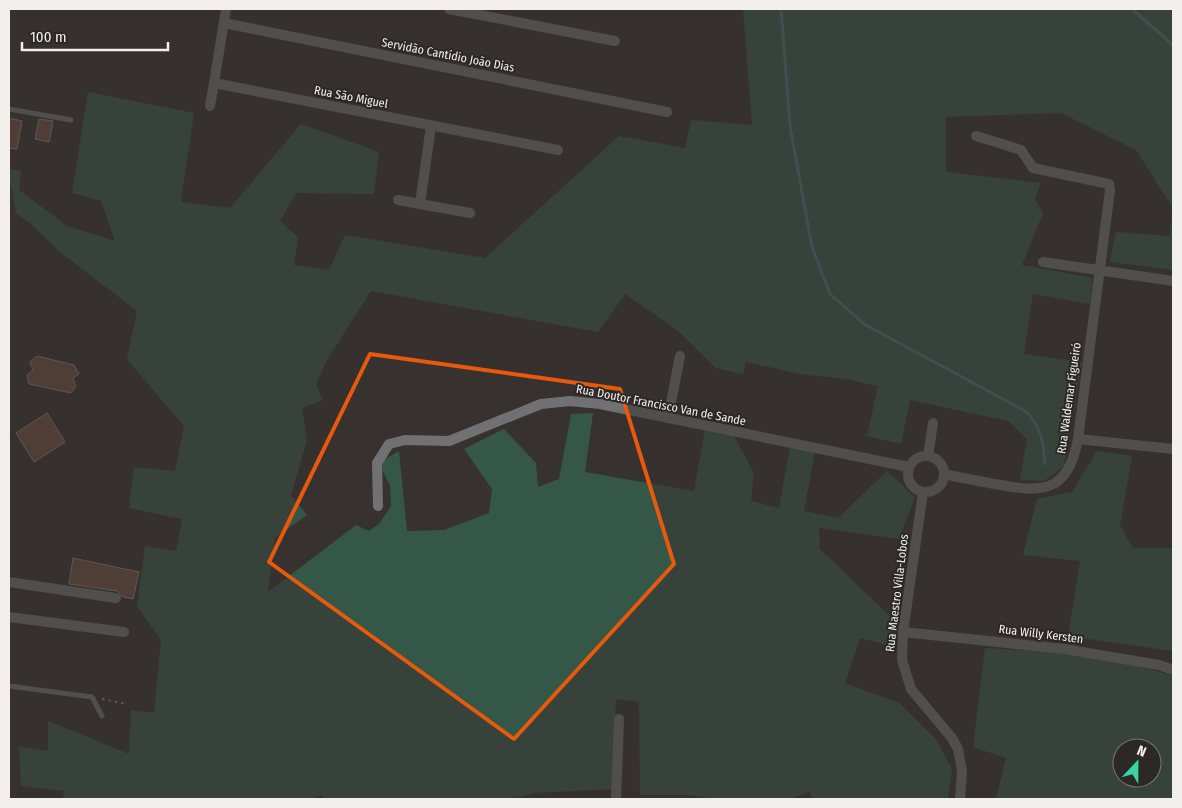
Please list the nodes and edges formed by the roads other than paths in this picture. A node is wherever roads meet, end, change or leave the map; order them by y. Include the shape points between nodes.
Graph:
1 (226, 9) edge
2 (449, 9) edge
3 (224, 23) junction
4 (615, 41) dead end
5 (214, 83) junction
6 (210, 106) dead end
7 (9, 108) edge
8 (667, 112) dead end
9 (71, 120) dead end
10 (431, 126) junction
11 (976, 136) dead end
12 (558, 150) dead end
13 (398, 200) dead end
14 (420, 204) junction
15 (470, 213) dead end
16 (1043, 262) dead end
17 (1099, 270) junction
18 (1173, 281) edge
19 (680, 356) dead end
20 (668, 418) junction
21 (933, 424) dead end
22 (1078, 439) junction
23 (1173, 449) edge
24 (928, 456) junction
25 (909, 467) junction
26 (944, 474) junction
27 (923, 492) junction
28 (378, 506) dead end
29 (9, 583) edge
30 (116, 598) dead end
31 (9, 617) edge
32 (124, 632) dead end
33 (903, 632) junction
34 (1173, 670) edge
35 (9, 686) edge
36 (102, 716) dead end
37 (619, 719) dead end
38 (616, 799) edge
39 (960, 799) edge

1 - 3 street
2 - 4 street
3 - 5 street
3 - 8 street, Servidão Cantídio João Dias
5 - 6 street
5 - 10 street, Rua São Miguel
7 - 9 lane
10 - 12 street, Rua São Miguel
10 - 14 street
11 - 17 street, Rua Waldemar Figueiró via 1021,150 1033,168 1108,184
13 - 14 street
14 - 15 street
16 - 17 street
17 - 18 street
17 - 22 street, Rua Waldemar Figueiró
19 - 20 street
20 - 25 street, Rua Doutor Francisco Van de Sande
20 - 28 street, Rua Doutor Francisco Van de Sande via 584,402 556,401 529,407 449,441 395,441 383,450 377,463
21 - 24 street
22 - 23 street
22 - 26 street, Rua Waldemar Figueiró via 1070,469 1046,488 1027,490
24 - 25 street via 916,458
24 - 26 street via 938,460
25 - 27 street via 910,483
26 - 27 street via 943,481 935,490
27 - 33 street, Rua Maestro Villa-Lobos
29 - 30 street
31 - 32 street
33 - 34 street, Rua Willy Kersten via 1064,648 1159,664
33 - 39 street, Rua Maestro Villa-Lobos via 902,660 910,690 958,749 962,771
35 - 36 lane via 92,697
37 - 38 street

